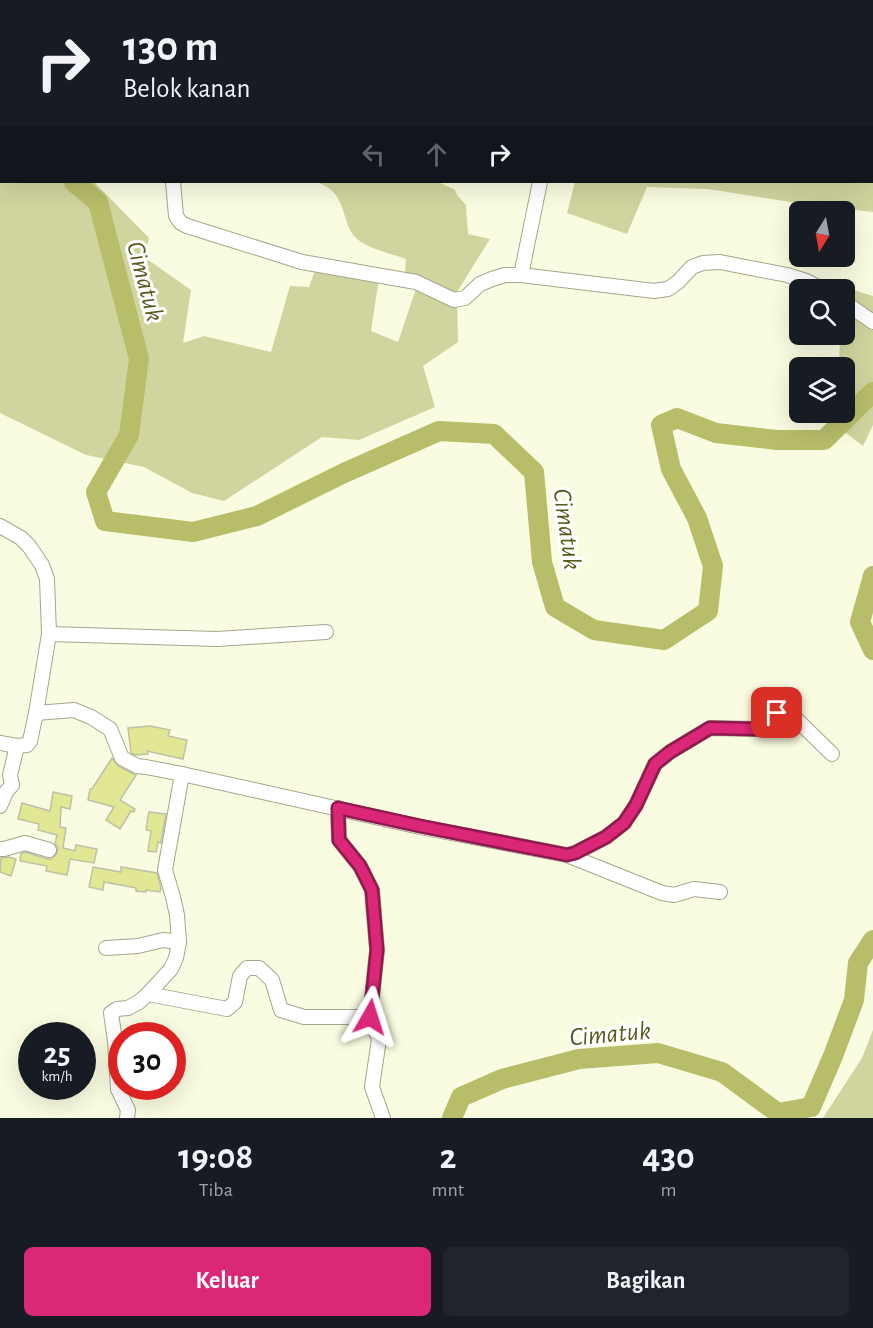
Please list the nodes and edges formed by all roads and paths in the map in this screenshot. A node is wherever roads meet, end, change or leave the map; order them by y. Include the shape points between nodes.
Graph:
1 (173, 183) edge
2 (540, 183) edge
3 (521, 275) junction
4 (800, 279) edge
5 (855, 310) edge
6 (873, 322) edge
7 (0, 526) edge
8 (326, 632) dead end
9 (49, 634) junction
10 (36, 713) junction
11 (0, 743) edge
12 (17, 746) junction
13 (832, 754) dead end
14 (182, 774) junction
15 (0, 806) edge
16 (338, 808) junction
17 (0, 849) edge
18 (49, 850) dead end
19 (567, 855) junction
20 (720, 892) dead end
21 (179, 942) junction
22 (106, 948) dead end
23 (148, 994) junction
24 (370, 1017) junction
25 (127, 1118) edge
26 (383, 1118) edge

1 - 3 street via 176,216 181,223 302,262 416,282 454,300 465,298 492,279
2 - 3 street
3 - 4 street via 654,291 668,290 692,267 720,262
5 - 6 street
7 - 9 street via 21,538 42,565 47,579
8 - 9 street via 216,639
9 - 10 street
10 - 12 street via 30,741
10 - 14 street via 74,710 91,717 110,729 122,758 137,766
11 - 12 street
12 - 15 street via 10,775 12,785
13 - 19 street via 792,715 784,712 757,729 710,728 655,764 624,823 606,837
14 - 16 street
14 - 21 street via 165,870 177,915
16 - 19 street
16 - 24 street via 339,840 360,866 372,890 377,950
17 - 18 street via 25,843
19 - 20 street via 662,893 674,895 694,889
21 - 22 street via 163,940
21 - 23 street via 171,969
23 - 24 street via 227,1009 235,1002 240,976 247,968 259,968 272,980 281,1010 304,1017
23 - 25 street via 111,1014 118,1089 126,1103
24 - 26 street via 379,1039 372,1087

